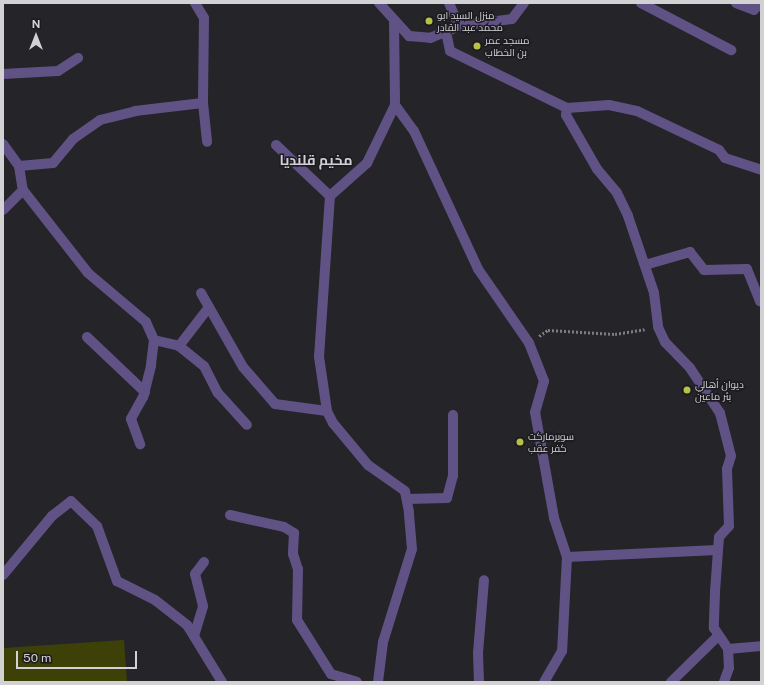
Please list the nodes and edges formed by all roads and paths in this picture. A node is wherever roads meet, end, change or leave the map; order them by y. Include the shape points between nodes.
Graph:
1 (195, 3) edge
2 (379, 3) edge
3 (449, 3) edge
4 (524, 3) edge
5 (641, 3) edge
6 (736, 3) edge
7 (760, 3) edge
8 (394, 20) junction
9 (459, 26) junction
10 (446, 32) junction
11 (731, 50) dead end
12 (78, 58) dead end
13 (3, 74) edge
14 (203, 103) junction
15 (395, 105) junction
16 (567, 108) junction
17 (207, 142) dead end
18 (3, 144) edge
19 (276, 145) dead end
20 (19, 166) junction
21 (761, 170) edge
22 (23, 190) junction
23 (330, 196) junction
24 (3, 210) edge
25 (645, 265) junction
26 (201, 293) dead end
27 (760, 302) edge
28 (209, 307) junction
29 (658, 327) junction
30 (86, 337) dead end
31 (154, 340) junction
32 (529, 343) junction
33 (178, 346) junction
34 (145, 392) junction
35 (327, 411) junction
36 (453, 415) dead end
37 (247, 425) dead end
38 (140, 444) dead end
39 (407, 499) junction
40 (230, 515) dead end
41 (717, 550) junction
42 (567, 557) junction
43 (204, 562) dead end
44 (3, 576) edge
45 (484, 580) dead end
46 (194, 636) junction
47 (718, 636) junction
48 (761, 646) edge
49 (728, 649) junction
50 (222, 682) edge
51 (357, 682) edge
52 (378, 682) edge
53 (479, 682) edge
54 (544, 682) edge
55 (671, 682) edge
56 (724, 682) edge

1 - 14 street via 204,18
2 - 8 street
3 - 9 street
4 - 9 street via 512,19
5 - 11 street
6 - 7 street via 754,10
8 - 10 street via 409,36 430,38
8 - 15 street
9 - 10 street
10 - 16 street via 450,51
12 - 13 street via 58,71
14 - 17 street
14 - 20 street via 135,111 100,120 72,139 53,163
15 - 23 street via 367,163
15 - 32 street via 414,131 478,269
16 - 21 street via 610,105 637,111 719,150 725,158
16 - 25 street via 566,115 597,169 617,193
18 - 20 street
19 - 23 street
20 - 22 street
22 - 24 street
22 - 31 street via 88,273 146,322
23 - 35 street via 318,357
25 - 27 street via 690,252 704,270 747,269
25 - 29 street via 654,293
26 - 28 street
28 - 33 street
28 - 35 street via 243,367 275,404
29 - 32 path via 616,334 548,330
29 - 41 street via 665,342 690,368 720,413 731,456 727,469 729,526 718,537
30 - 34 street
31 - 33 street
31 - 34 street
32 - 42 street via 544,381 535,412 546,484
33 - 37 street via 204,366 218,392
34 - 38 street via 131,419
35 - 39 street via 368,465 405,491
36 - 39 street via 453,476 447,498
39 - 52 street via 412,549 382,642
40 - 51 street via 284,527 294,533 293,554 298,569 297,620 331,674
41 - 42 street
41 - 47 street via 714,628
42 - 54 street via 562,651
43 - 46 street via 195,574 203,606
44 - 46 street via 52,516 71,501 97,526 117,580 155,600 187,625
45 - 53 street via 478,653
46 - 50 street
47 - 49 street
47 - 55 street
48 - 49 street
49 - 56 street via 729,668

